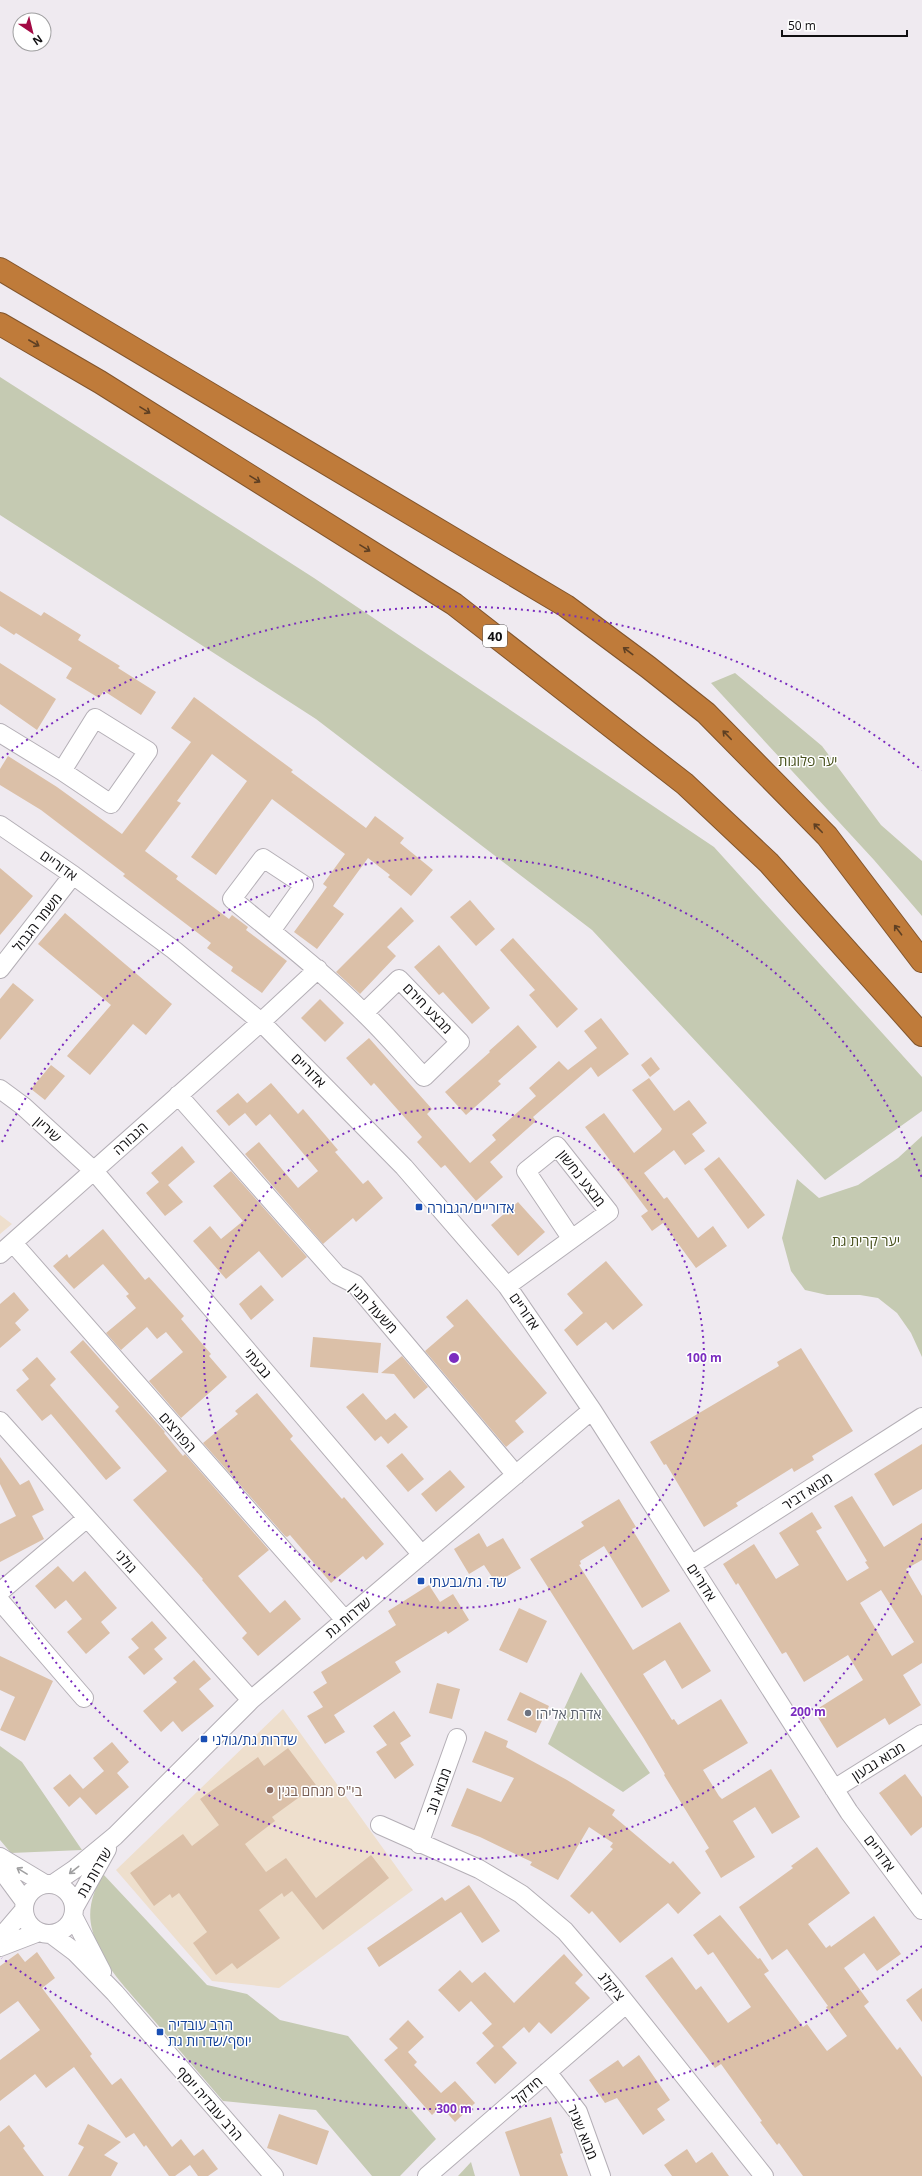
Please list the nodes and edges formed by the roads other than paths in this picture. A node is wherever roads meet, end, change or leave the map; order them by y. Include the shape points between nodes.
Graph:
1 (0, 269) edge
2 (0, 324) edge
3 (0, 733) edge
4 (62, 771) junction
5 (0, 825) edge
6 (73, 875) junction
7 (271, 931) dead end
8 (922, 961) edge
9 (0, 969) edge
10 (318, 970) junction
11 (364, 1013) junction
12 (261, 1022) junction
13 (922, 1035) edge
14 (0, 1089) edge
15 (178, 1095) junction
16 (94, 1171) junction
17 (571, 1238) junction
18 (6, 1248) edge
19 (507, 1286) junction
20 (592, 1410) junction
21 (922, 1417) edge
22 (0, 1421) edge
23 (516, 1475) junction
24 (87, 1518) junction
25 (422, 1555) junction
26 (691, 1565) junction
27 (0, 1592) edge
28 (0, 1602) edge
29 (345, 1620) junction
30 (84, 1698) dead end
31 (251, 1700) junction
32 (922, 1734) edge
33 (457, 1738) dead end
34 (834, 1789) junction
35 (380, 1825) dead end
36 (115, 1836) junction
37 (419, 1844) junction
38 (0, 1857) edge
39 (0, 1868) edge
40 (49, 1884) junction
41 (24, 1906) junction
42 (922, 1910) edge
43 (74, 1912) junction
44 (45, 1933) junction
45 (0, 1938) edge
46 (0, 1947) edge
47 (115, 1993) junction
48 (626, 2004) junction
49 (547, 2072) junction
50 (274, 2176) edge
51 (427, 2176) edge
52 (601, 2176) edge
53 (764, 2176) edge

8 -> 1 highway via 827,836 706,713 648,667 566,606
2 -> 13 highway, 40 via 100,382 454,604 685,784 769,863
3 - 4 street
4 - 4 street via 110,804 148,751 95,718
5 - 6 street, אדוריים
6 - 9 street, משמר הגבול
6 - 12 street, אדוריים via 174,950
7 - 10 street, מבצע חירם
10 - 11 street, מבצע חירם
10 - 12 street, הגבורה
11 - 11 street, מבצע חירם via 424,1078 460,1042 399,979
12 - 15 street, הגבורה
12 - 19 street, אדוריים via 404,1167
14 - 16 street, שיריון
15 - 16 street, הגבורה
15 - 23 street, משעול תנין via 337,1275 355,1284
16 - 18 street, הגבורה
16 - 25 street, גבעתי
17 - 17 street, מבצע נחשון via 526,1171 557,1146 609,1212
17 - 19 street, מבצע נחשון
18 - 29 street, הפורצים
19 - 20 street, אדוריים
20 - 23 street, שדרות גת
20 - 26 street, אדוריים
21 - 26 street, מבוא דביר
22 - 24 street, גולני
23 - 25 street, שדרות גת
24 - 27 street
24 - 31 street, גולני
25 - 29 street, שדרות גת
26 - 34 street, אדוריים
28 - 30 street
29 - 31 street, שדרות גת
31 - 36 street, שדרות גת
32 - 34 street, מבוא גבעון
33 - 37 street, מבוא נוב
34 - 42 street, אדוריים
35 - 37 street, ציקלג
36 -> 40 street, שדרות גת via 75,1869
36 - 43 street, שדרות גת
37 - 48 street, ציקלג via 479,1870 521,1894 565,1932
40 -> 38 street
39 - 41 street
40 - 41 street via 32,1890
40 - 43 street via 68,1892
41 - 44 street via 28,1924
41 - 45 street
43 - 44 street via 66,1928
43 - 47 street, הרב עובדיה יוסף
44 - 46 street
44 - 47 street, הרב עובדיה יוסף via 75,1952
47 - 50 street, הרב עובדיה יוסף
48 - 49 street, חידקל
48 - 53 street, ציקלג
49 - 51 street, חידקל
49 - 52 street, מבוא שניר via 578,2112

